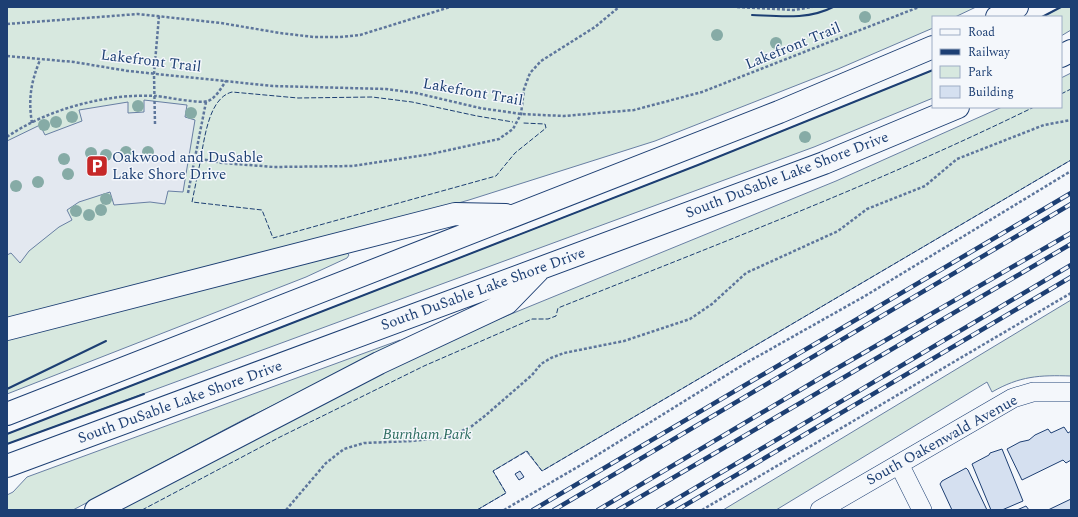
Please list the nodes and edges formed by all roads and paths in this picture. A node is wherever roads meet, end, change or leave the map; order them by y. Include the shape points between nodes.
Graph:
1 (450, 7) edge
2 (619, 7) edge
3 (737, 7) edge
4 (812, 7) edge
5 (919, 7) edge
6 (1017, 7) edge
7 (159, 16) junction
8 (999, 16) edge
9 (7, 24) edge
10 (932, 47) edge
11 (1071, 51) edge
12 (7, 56) edge
13 (1062, 56) edge
14 (40, 60) junction
15 (154, 74) junction
16 (226, 81) junction
17 (155, 96) junction
18 (206, 102) junction
19 (956, 108) edge
20 (522, 114) junction
21 (1071, 120) edge
22 (32, 123) junction
23 (155, 124) dead end
24 (7, 137) edge
25 (195, 158) junction
26 (1071, 171) edge
27 (188, 193) dead end
28 (517, 215) junction
29 (543, 267) junction
30 (1071, 292) edge
31 (7, 329) edge
32 (1071, 392) edge
33 (7, 414) edge
34 (899, 464) junction
35 (7, 466) edge
36 (96, 510) edge
37 (286, 510) edge
38 (504, 510) edge
39 (702, 510) edge
40 (820, 510) edge
41 (922, 510) edge

1 - 7 path via 360,35 340,38 280,34 221,23
2 - 20 path via 595,27 541,60 530,72 524,89
3 - 4 path via 794,10
5 - 20 path, Lakefront Trail via 764,69 667,102 599,114
6 - 8 highway
7 - 9 path via 138,14
7 - 15 path
10 - 28 highway via 779,112
11 - 13 highway
12 - 14 path, Lakefront Trail
14 - 15 path, Lakefront Trail via 74,62
14 - 22 path via 29,96
15 - 16 path, Lakefront Trail
15 - 17 path
16 - 18 path via 214,97
16 - 20 path, Lakefront Trail via 273,86 386,88
17 - 18 path
17 - 22 path via 109,99 85,104 46,115
17 - 23 path
18 - 25 path
19 - 29 highway, South DuSable Lake Shore Drive via 824,163
20 - 25 path via 513,129 499,139 372,164 274,167
21 - 37 path via 1044,125 958,159 925,186 867,209 838,231 746,274 712,304 690,318 624,341 550,358 472,426 449,437 364,443 344,449 326,463
22 - 24 path
25 - 27 path
26 - 38 path
28 - 31 highway via 455,214
28 - 33 highway
29 - 35 highway, South DuSable Lake Shore Drive
29 - 36 highway via 507,303 379,363
30 - 39 path
32 - 34 street, South Oakenwald Avenue via 1033,392 1013,398
34 - 40 street, South Oakenwald Avenue
34 - 41 street

